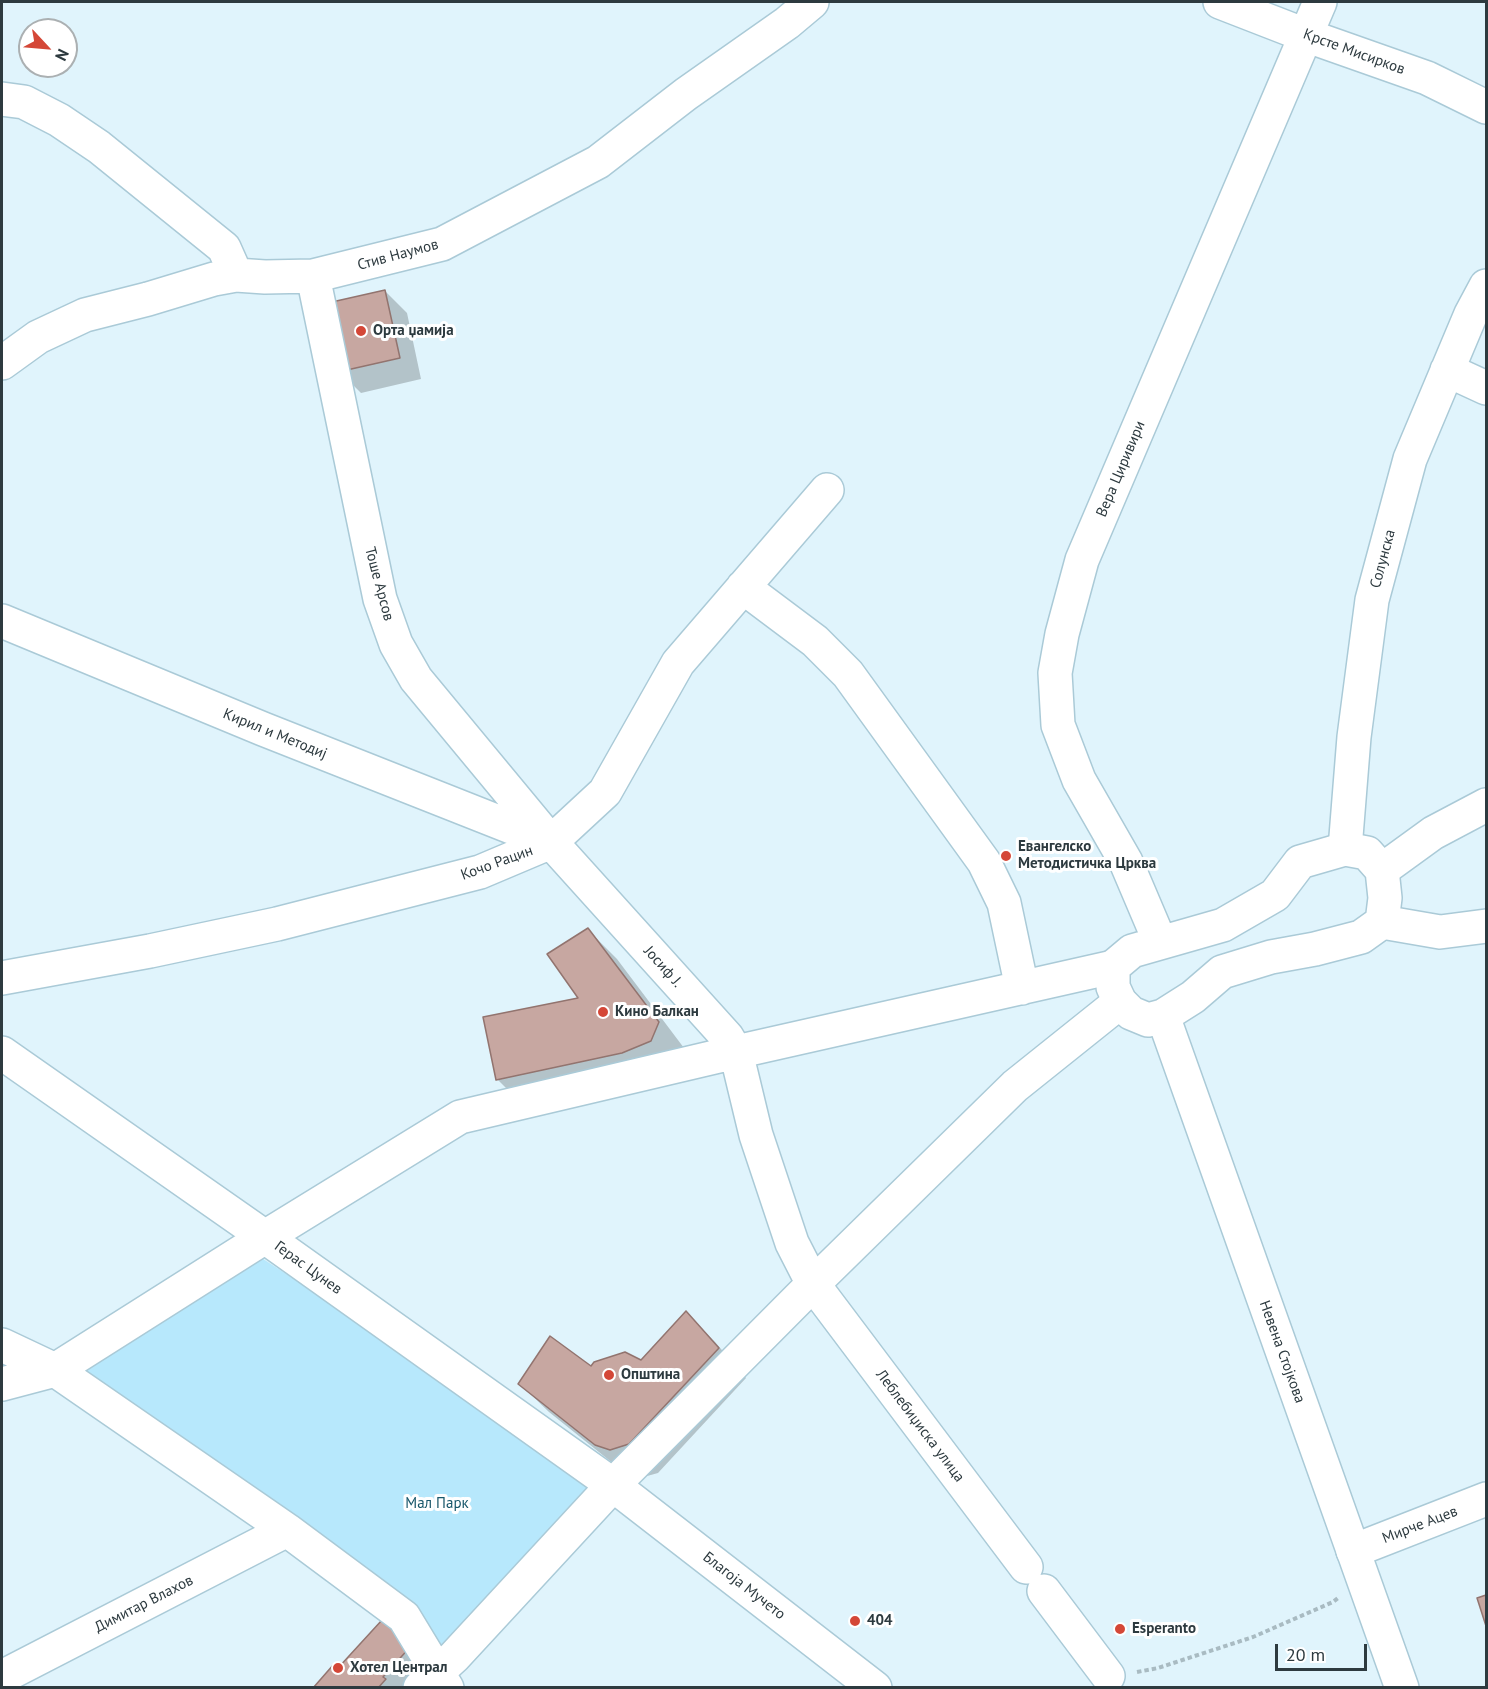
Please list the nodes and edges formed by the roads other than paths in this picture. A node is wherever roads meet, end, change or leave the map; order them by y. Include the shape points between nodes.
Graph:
1 (812, 2) edge
2 (1220, 2) edge
3 (1320, 2) edge
4 (1305, 35) junction
5 (2, 99) edge
6 (1486, 107) edge
7 (237, 275) junction
8 (314, 276) junction
9 (1486, 286) edge
10 (2, 363) edge
11 (1448, 370) junction
12 (1486, 388) edge
13 (827, 490) dead end
14 (743, 587) junction
15 (2, 621) edge
16 (1486, 805) edge
17 (551, 842) junction
18 (1345, 849) junction
19 (1382, 870) junction
20 (1382, 922) junction
21 (1486, 926) edge
22 (1160, 942) junction
23 (1113, 967) junction
24 (2, 978) edge
25 (1022, 988) junction
26 (1120, 1002) junction
27 (1163, 1016) junction
28 (735, 1052) junction
29 (2, 1053) edge
30 (265, 1237) junction
31 (792, 1243) joint
32 (813, 1284) junction
33 (2, 1345) edge
34 (55, 1370) junction
35 (2, 1384) edge
36 (613, 1485) junction
37 (1486, 1499) edge
38 (287, 1530) junction
39 (1353, 1551) junction
40 (1108, 1676) road end
41 (2, 1677) edge
42 (435, 1682) edge
43 (875, 1688) edge
44 (1402, 1688) edge

1 - 8 street, Стив Наумов via 598,162 442,244
2 - 4 street, Крсте Мисирков
3 - 4 street, Вера Циривири
4 - 6 street, Крсте Мисирков via 1427,78
4 - 22 street, Вера Циривири via 1082,560 1055,673 1058,726 1079,780 1126,862
5 - 7 street via 24,102 99,147 224,248
7 - 8 street, Стив Наумов
7 - 10 street, Стив Наумов via 85,315 38,336
8 - 17 street, Тоше Арсов via 380,599 396,644 416,679
9 - 11 street, Солунска
11 - 12 street
11 - 18 street, Солунска via 1410,459 1372,600 1354,737
13 - 14 street, Кочо Рацин
14 - 17 street, Кочо Рацин via 678,663 605,792
14 - 25 street via 815,641 848,674 984,862 1004,903
15 - 17 street, Кирил и Методиј
16 - 19 street via 1433,833
17 - 24 street, Кочо Рацин via 480,872 277,924
17 - 28 street, Јосиф Ј. via 727,1037
18 - 19 street via 1367,853
18 - 22 street via 1300,862 1275,895 1223,925
19 - 20 street
20 - 21 street via 1440,932
20 - 27 street via 1361,937 1222,972
22 - 23 street via 1132,951
23 - 25 street
23 - 26 street via 1113,987
25 - 28 street
26 - 27 street via 1131,1013 1148,1020
26 - 32 street via 1015,1086
27 - 39 street, Невена Стојкова
28 - 30 street via 460,1117
28 - 31 street, Јосиф Ј. via 756,1134
29 - 30 street, Герас Цунев
30 - 34 street
30 - 36 street, Герас Цунев
31 - 32 street, Леблебиџиска улица
32 - 36 street
32 - 40 street, Леблебиџиска улица
33 - 34 street
34 - 35 street
34 - 38 street
36 - 42 street
36 - 43 street, Благоја Мучето
37 - 39 street, Мирче Ацев
38 - 41 street, Димитар Влахов
38 - 42 street via 404,1617
39 - 44 street, Невена Стојкова

